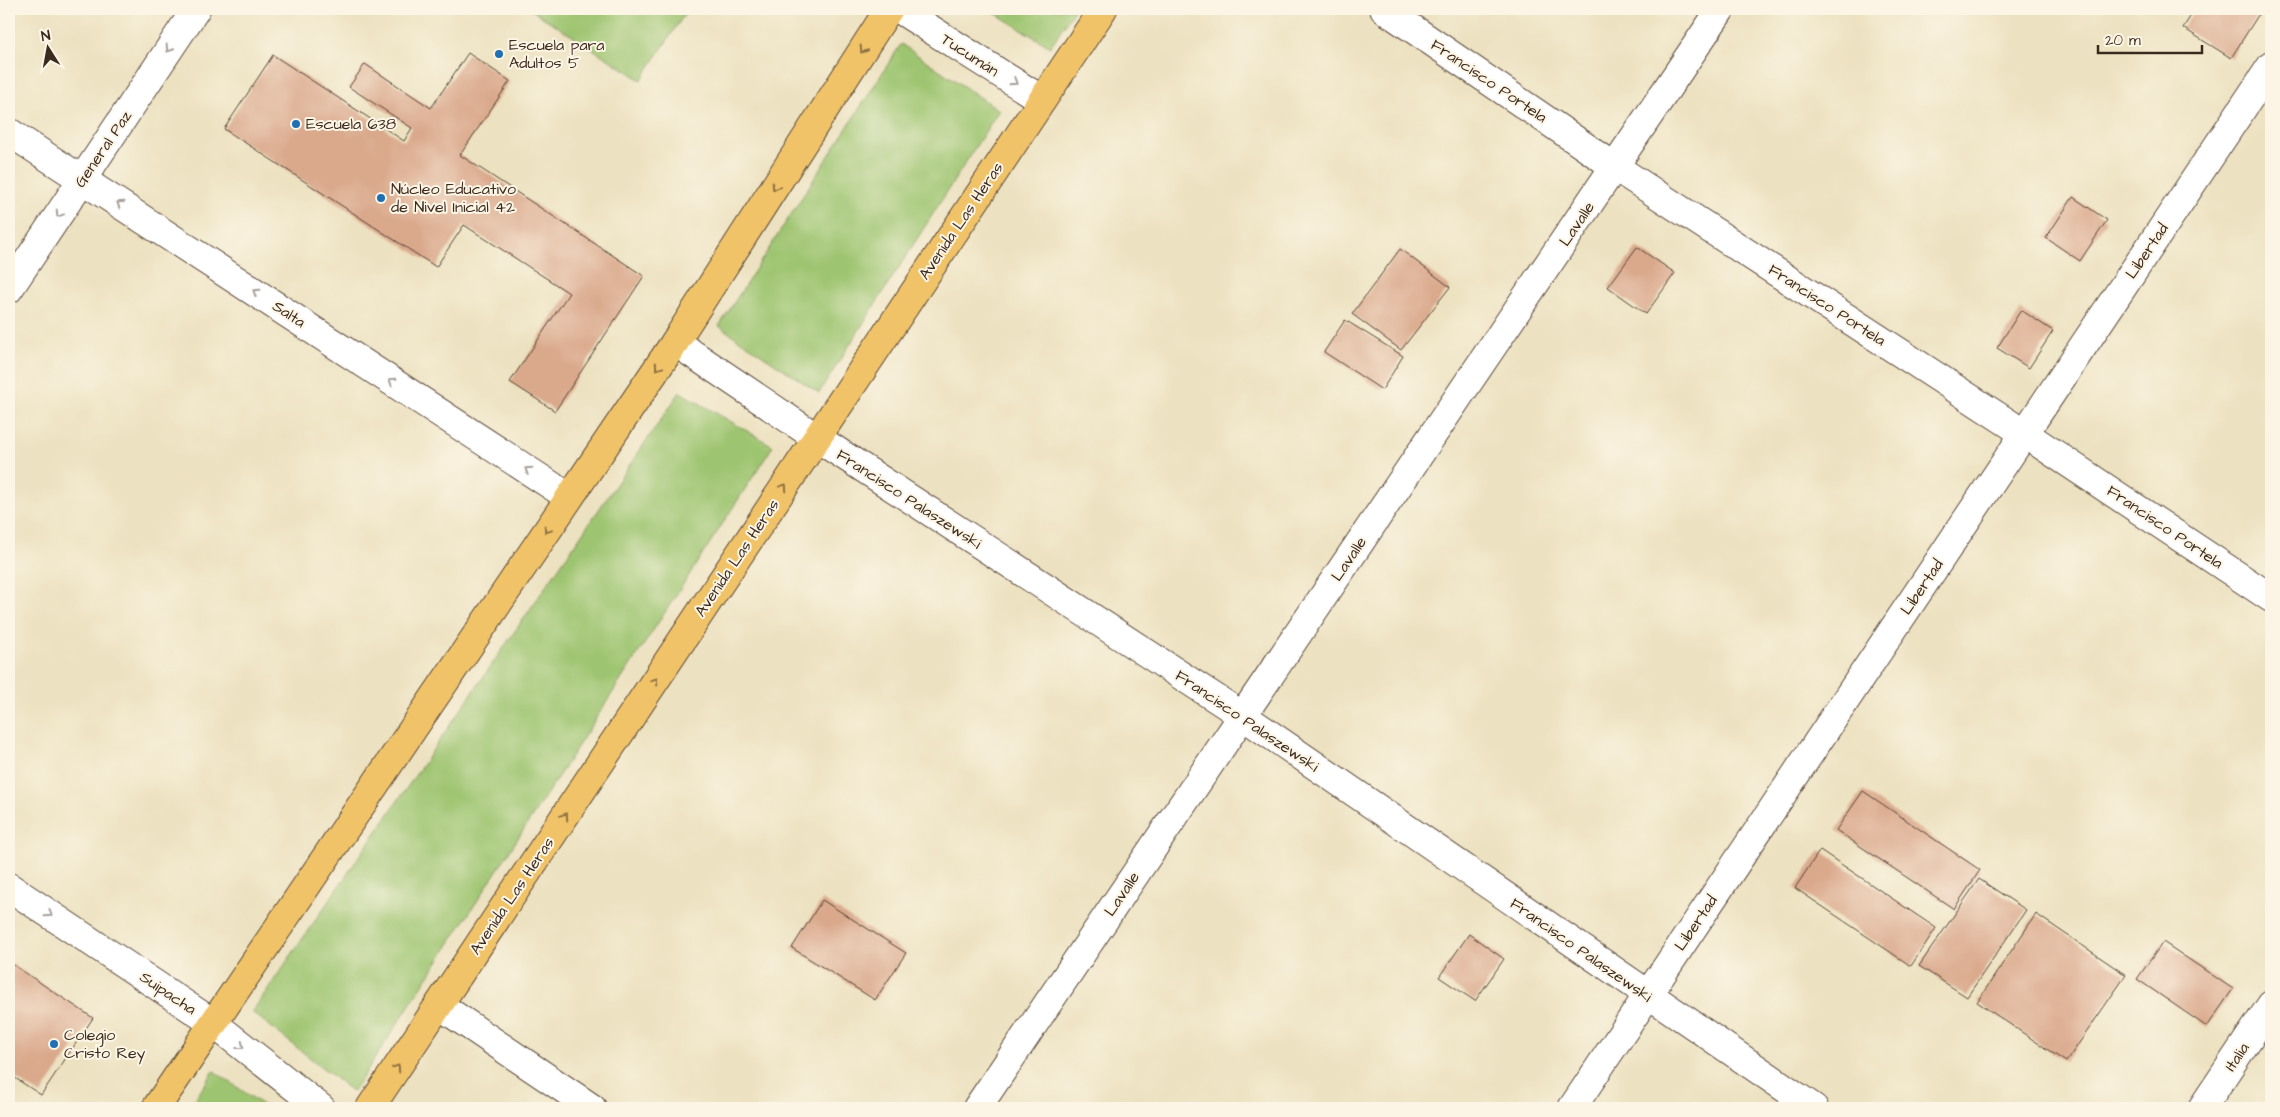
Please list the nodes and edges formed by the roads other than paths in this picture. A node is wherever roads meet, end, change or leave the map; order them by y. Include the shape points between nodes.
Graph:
1 (196, 9) edge
2 (889, 9) edge
3 (899, 9) edge
4 (1103, 9) edge
5 (1384, 9) edge
6 (1721, 9) edge
7 (2271, 66) edge
8 (1042, 100) junction
9 (9, 132) edge
10 (1615, 167) junction
11 (83, 179) junction
12 (9, 289) edge
13 (675, 342) junction
14 (2025, 434) junction
15 (817, 438) junction
16 (569, 497) junction
17 (2271, 598) edge
18 (1243, 716) junction
19 (9, 887) edge
20 (1648, 996) junction
21 (439, 1005) junction
22 (2271, 1005) edge
23 (213, 1023) junction
24 (156, 1108) edge
25 (321, 1108) edge
26 (370, 1108) edge
27 (592, 1108) edge
28 (977, 1108) edge
29 (1572, 1108) edge
30 (1814, 1108) edge
31 (2202, 1108) edge

1 -> 11 street, General Paz
2 -> 13 main road
3 -> 8 street, Tucumán
4 - 8 main road, Avenida Las Heras
5 - 10 street, Francisco Portela
6 - 10 street, Lavalle
7 - 14 street, Libertad
8 - 15 main road, Avenida Las Heras
9 - 11 street, Salta
10 - 14 street, Francisco Portela
10 - 18 street, Lavalle
11 -> 12 street, General Paz
16 -> 11 street, Salta
13 - 15 street, Francisco Palaszewski
13 -> 16 main road
14 - 17 street, Francisco Portela
14 - 20 street, Libertad
15 - 18 street, Francisco Palaszewski
21 -> 15 main road, Avenida Las Heras
16 -> 23 main road
18 - 20 street, Francisco Palaszewski
18 - 28 street, Lavalle
19 -> 23 street, Suipacha
20 - 29 street, Libertad
20 - 30 street, Francisco Palaszewski
26 -> 21 main road, Avenida Las Heras
21 - 27 street
22 - 31 street, Italia
23 - 24 main road
23 -> 25 street, Suipacha

